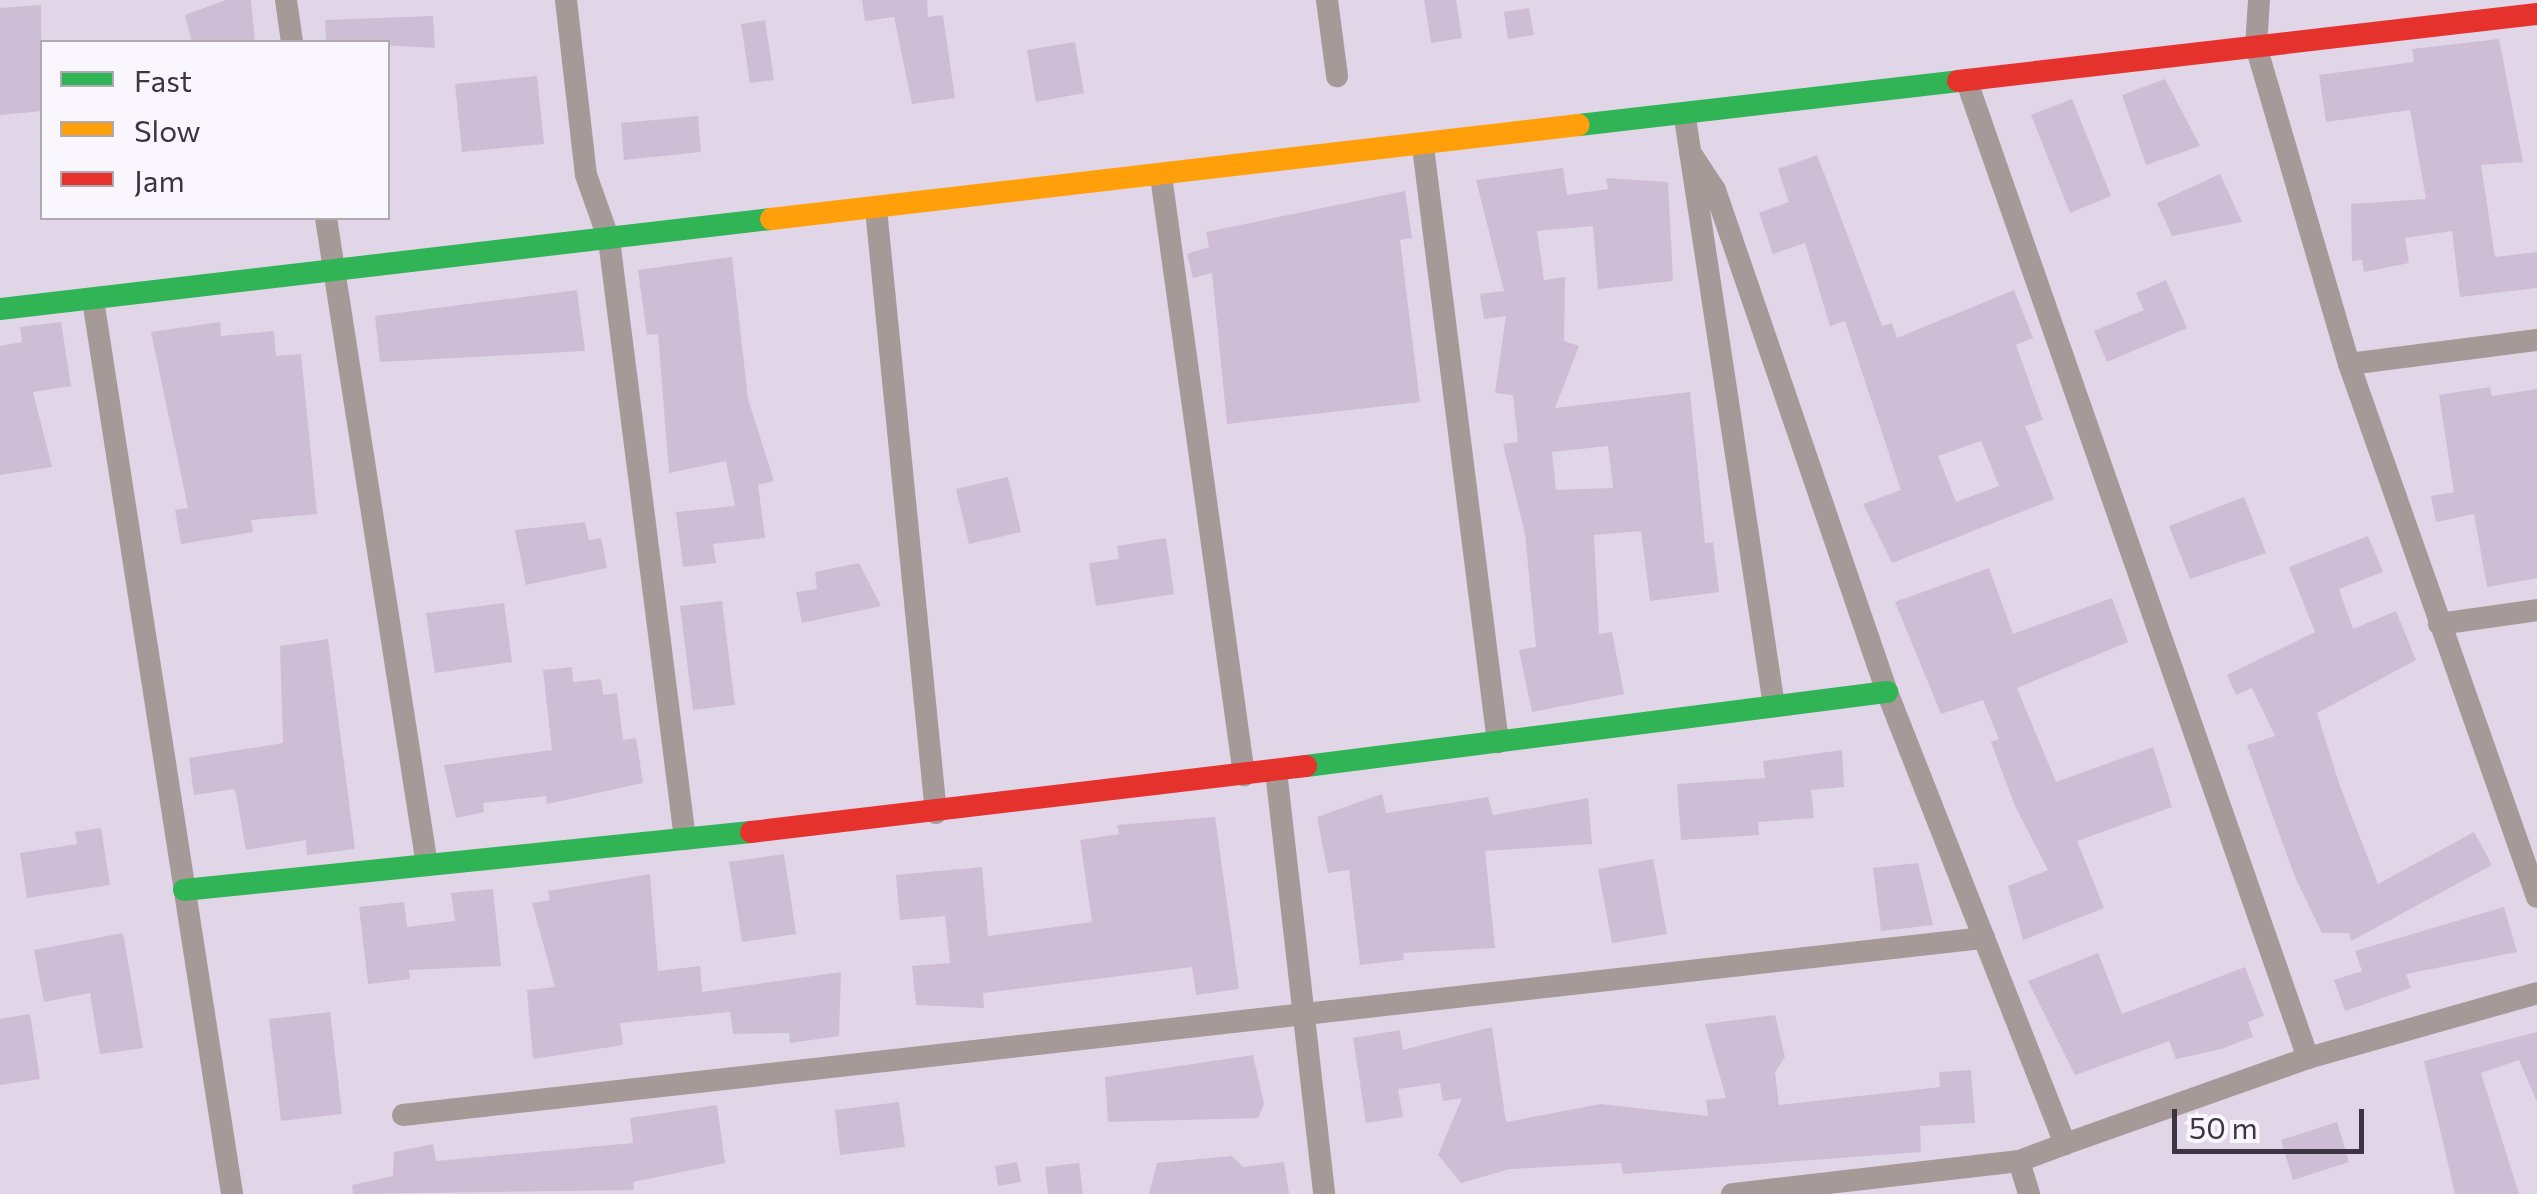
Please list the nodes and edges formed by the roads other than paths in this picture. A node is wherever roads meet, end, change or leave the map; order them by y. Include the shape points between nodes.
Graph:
1 (286, 0) edge
2 (566, 0) edge
3 (1326, 0) edge
4 (2259, 0) edge
5 (2537, 14) edge
6 (292, 40) edge
7 (2256, 46) junction
8 (1336, 76) dead end
9 (1967, 82) junction
10 (1685, 118) junction
11 (1424, 147) junction
12 (1690, 152) junction
13 (1161, 176) junction
14 (876, 209) junction
15 (326, 220) edge
16 (609, 240) junction
17 (336, 272) junction
18 (93, 300) junction
19 (0, 309) edge
20 (2537, 340) edge
21 (2348, 364) junction
22 (2537, 610) edge
23 (2439, 624) junction
24 (1886, 692) junction
25 (1774, 706) junction
26 (1498, 742) junction
27 (1276, 771) junction
28 (1244, 775) junction
29 (936, 813) junction
30 (685, 839) junction
31 (427, 865) junction
32 (184, 890) junction
33 (2537, 897) edge
34 (1984, 938) junction
35 (2537, 994) edge
36 (1303, 1008) junction
37 (2308, 1058) junction
38 (403, 1115) dead end
39 (2065, 1144) junction
40 (2019, 1160) junction
41 (232, 1194) edge
42 (1324, 1194) edge
43 (1732, 1194) edge
44 (2029, 1194) edge

1 - 6 street
2 - 16 street via 586,175
3 - 8 street
4 - 7 street
5 - 7 street
7 - 9 street
7 - 21 street
9 - 10 street
9 - 37 street
10 - 11 street
10 - 12 street
11 - 13 street
11 - 26 street
12 - 24 street via 1734,240
12 - 25 street
13 - 14 street
13 - 28 street
14 - 16 street
14 - 29 street
15 - 17 street
16 - 17 street
16 - 30 street
17 - 18 street
17 - 31 street
18 - 19 street
18 - 32 street
20 - 21 street
21 - 23 street
22 - 23 street
23 - 33 street
24 - 25 street
24 - 34 street
25 - 26 street
26 - 27 street
27 - 28 street
27 - 36 street
28 - 29 street
29 - 30 street
30 - 31 street
31 - 32 street
32 - 41 street
34 - 36 street
34 - 39 street
35 - 37 street
36 - 38 street
36 - 42 street
37 - 39 street
39 - 40 street
40 - 43 street
40 - 44 street

